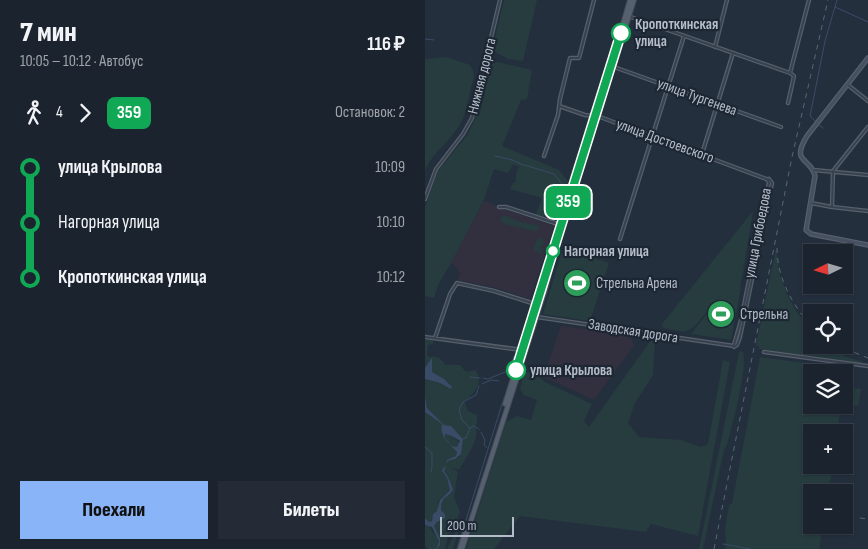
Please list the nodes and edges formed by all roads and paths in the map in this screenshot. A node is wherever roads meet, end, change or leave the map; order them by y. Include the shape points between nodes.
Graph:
1 (501, 0) edge
2 (594, 0) edge
3 (630, 0) edge
4 (634, 0) edge
5 (727, 0) edge
6 (809, 0) edge
7 (627, 16) junction
8 (684, 36) junction
9 (715, 46) junction
10 (733, 53) junction
11 (868, 58) edge
12 (613, 67) junction
13 (790, 73) junction
14 (847, 85) junction
15 (667, 86) junction
16 (868, 101) edge
17 (788, 103) dead end
18 (718, 104) junction
19 (559, 106) junction
20 (596, 117) junction
21 (781, 127) dead end
22 (868, 127) edge
23 (652, 137) junction
24 (702, 154) junction
25 (544, 156) dead end
26 (813, 170) junction
27 (833, 172) junction
28 (868, 175) edge
29 (765, 178) junction
30 (769, 180) dead end
31 (425, 199) edge
32 (810, 203) junction
33 (499, 207) dead end
34 (832, 207) junction
35 (868, 211) edge
36 (561, 226) junction
37 (620, 239) dead end
38 (849, 242) joint
39 (868, 245) edge
40 (536, 304) junction
41 (534, 316) junction
42 (425, 337) edge
43 (435, 338) junction
44 (733, 346) joint
45 (523, 350) junction
46 (764, 352) dead end
47 (868, 366) edge
48 (461, 549) edge

1 - 31 street, Нижняя дорога via 473,118 436,169
2 - 19 street via 579,58 571,58
3 - 7 main road
4 - 7 main road
5 - 9 street
6 - 13 street
7 - 8 street
7 - 12 main road
7 - 20 main road
8 - 9 street
8 - 15 street
9 - 10 street
10 - 13 street
10 - 18 street
11 - 14 street
12 - 15 street, улица Тургенева
12 - 20 main road
13 - 17 street via 794,76
14 - 16 street
14 - 26 street via 807,136 801,150 801,158
15 - 18 street, улица Тургенева
15 - 23 street
18 - 21 street, улица Тургенева
18 - 24 street
19 - 20 street, улица Достоевского
19 - 25 street
20 - 23 street, улица Достоевского
20 - 36 main road
20 - 41 main road
22 - 27 street
23 - 24 street, улица Достоевского
23 - 37 street
24 - 29 street, улица Достоевского
26 - 27 street
26 - 32 street via 815,180
27 - 28 street
27 - 34 street
29 - 30 street, улица Достоевского
29 - 44 street, улица Грибоедова via 769,183
32 - 34 street
32 - 38 street via 806,230 811,234
33 - 36 street
34 - 35 street
36 - 40 main road
38 - 39 street
40 - 41 main road
40 - 43 street via 457,283
41 - 44 street, Заводская дорога
41 - 45 main road
42 - 43 street
43 - 45 street
45 - 48 main road
46 - 47 street

